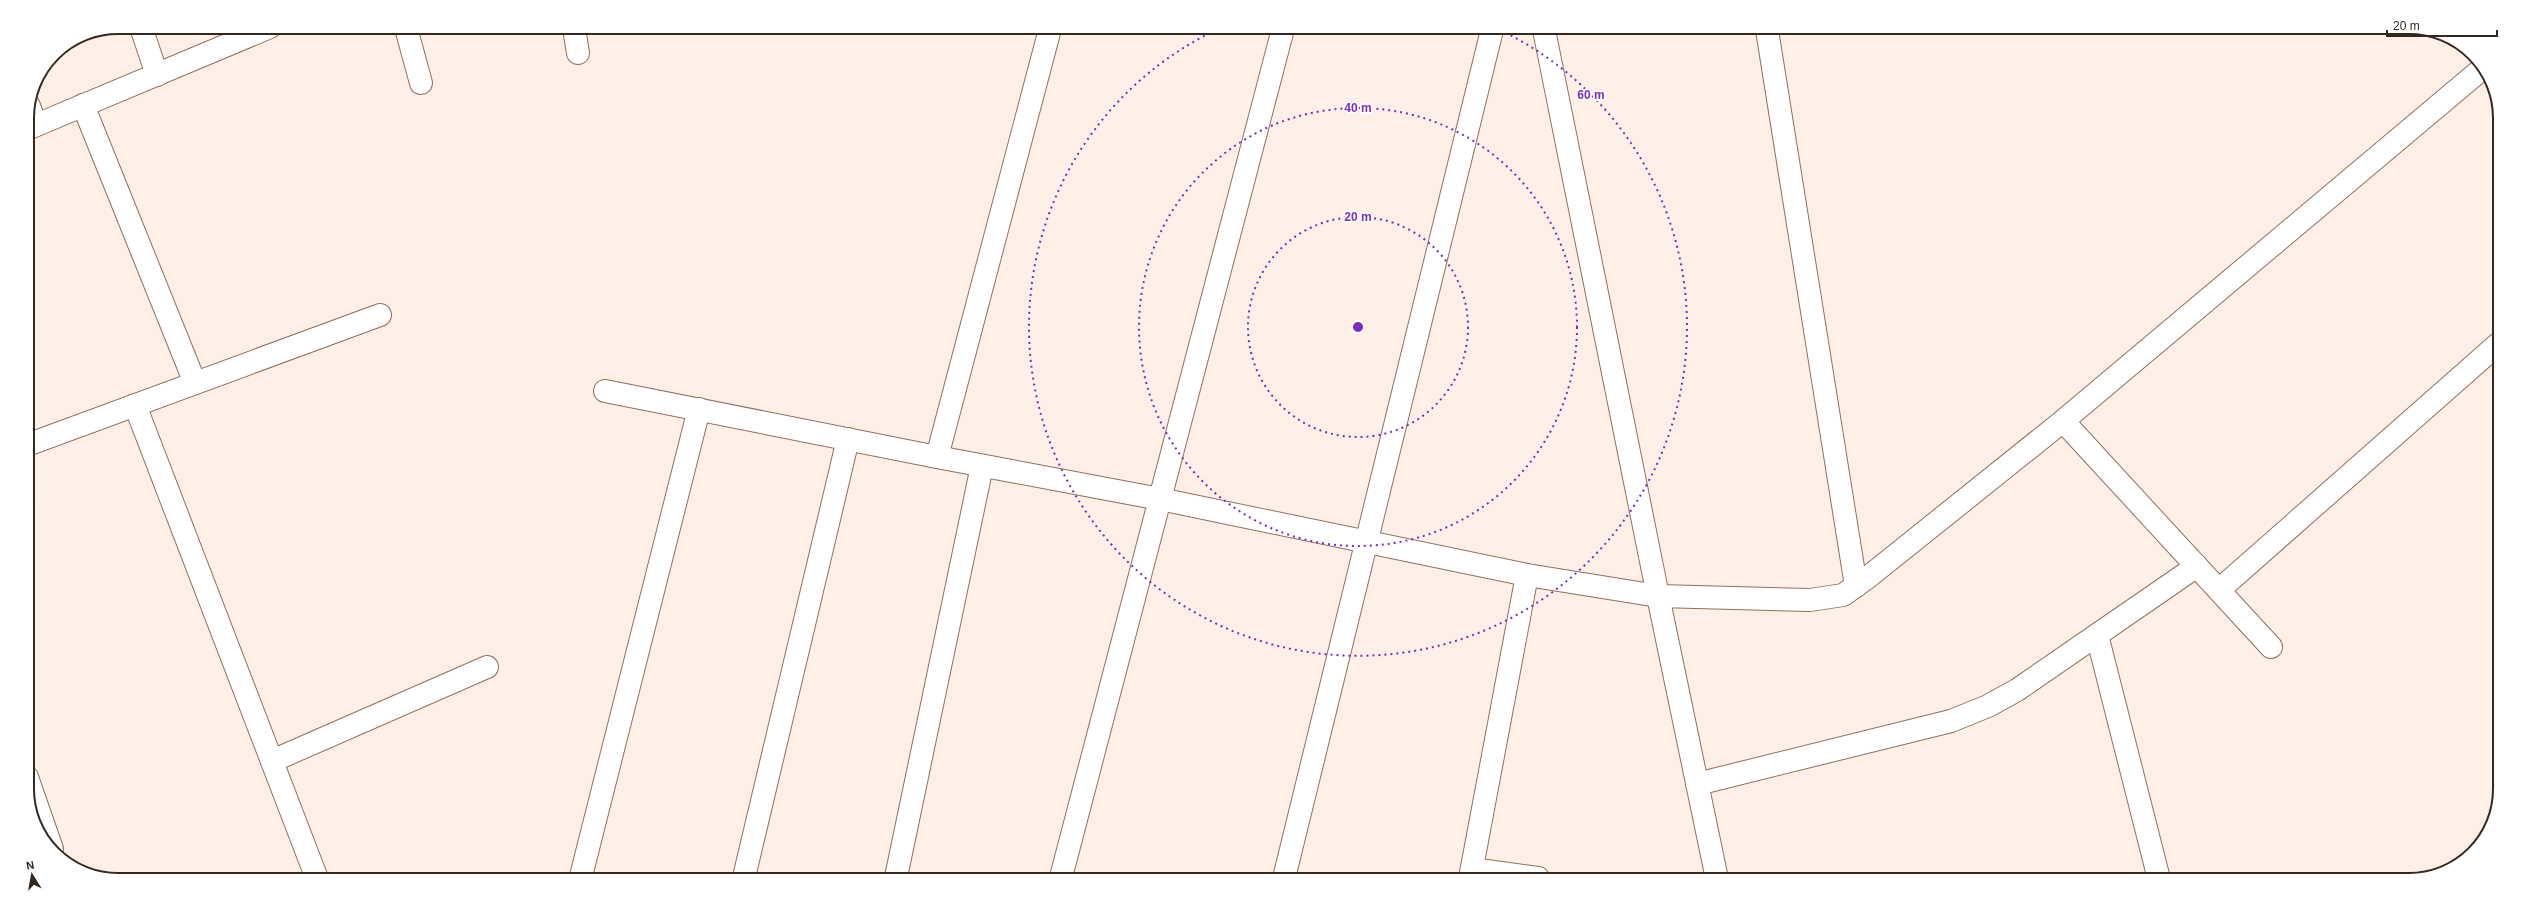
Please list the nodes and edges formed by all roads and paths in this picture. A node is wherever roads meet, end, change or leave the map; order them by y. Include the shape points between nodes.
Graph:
1 (143, 34) edge
2 (254, 34) edge
3 (408, 34) edge
4 (575, 34) edge
5 (1049, 34) edge
6 (1282, 34) edge
7 (1491, 34) edge
8 (1545, 34) edge
9 (1768, 34) edge
10 (578, 53) dead end
11 (2479, 71) edge
12 (158, 75) junction
13 (421, 83) dead end
14 (83, 105) junction
15 (34, 119) edge
16 (380, 315) dead end
17 (2493, 348) edge
18 (195, 382) junction
19 (606, 390) dead end
20 (135, 405) junction
21 (699, 409) junction
22 (2063, 421) junction
23 (848, 439) junction
24 (34, 442) edge
25 (937, 457) junction
26 (982, 466) junction
27 (1160, 499) junction
28 (1366, 542) junction
29 (2197, 566) junction
30 (1526, 575) junction
31 (1856, 586) junction
32 (2219, 590) junction
33 (1658, 596) junction
34 (2097, 635) junction
35 (2271, 647) dead end
36 (487, 667) dead end
37 (272, 761) junction
38 (1697, 784) junction
39 (35, 800) edge
40 (47, 833) edge
41 (315, 873) edge
42 (582, 873) edge
43 (745, 873) edge
44 (897, 873) edge
45 (1062, 873) edge
46 (1285, 873) edge
47 (1471, 873) edge
48 (1716, 873) edge
49 (2157, 873) edge

1 - 12 street
2 - 12 street
3 - 13 street
4 - 10 street
5 - 25 street
6 - 27 street
7 - 28 street
8 - 33 street
9 - 31 street
11 - 22 street
12 - 14 street
14 - 15 street
14 - 18 street
16 - 18 street
17 - 32 street
18 - 20 street
19 - 21 street
20 - 24 street
20 - 37 street
21 - 23 street
21 - 42 street
22 - 29 street
22 - 31 street
23 - 25 street
23 - 43 street
25 - 26 street
26 - 27 street
26 - 44 street
27 - 28 street
27 - 45 street
28 - 30 street
28 - 46 street
29 - 32 street
29 - 34 street
30 - 33 street
30 - 47 street
31 - 33 street via 1843,595 1810,600
32 - 35 street
33 - 38 street
34 - 38 street via 2017,690 1988,706 1951,721
34 - 49 street
36 - 37 street
37 - 41 street
38 - 48 street
39 - 40 street

